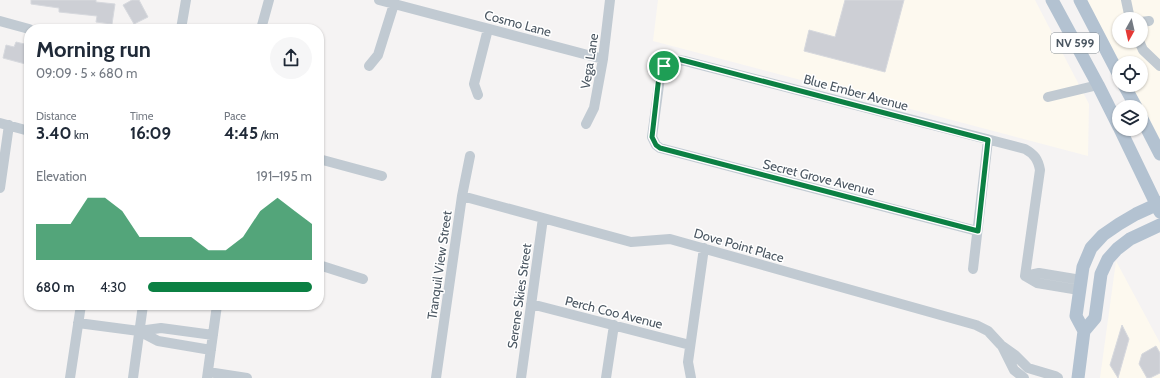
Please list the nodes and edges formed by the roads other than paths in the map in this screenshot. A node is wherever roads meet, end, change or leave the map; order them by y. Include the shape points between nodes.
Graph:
1 (186, 0) edge
2 (269, 0) edge
3 (379, 0) edge
4 (610, 0) edge
5 (1052, 0) edge
6 (1080, 0) edge
7 (1126, 0) edge
8 (394, 4) junction
9 (1129, 12) edge
10 (0, 21) edge
11 (182, 24) edge
12 (262, 24) edge
13 (24, 28) edge
14 (488, 29) junction
15 (1142, 48) edge
16 (603, 60) junction
17 (1112, 62) edge
18 (369, 66) dead end
19 (1160, 66) edge
20 (1098, 85) junction
21 (478, 95) dead end
22 (1048, 97) dead end
23 (1112, 114) edge
24 (4, 124) edge
25 (586, 124) dead end
26 (24, 130) edge
27 (1148, 131) edge
28 (1123, 136) edge
29 (988, 140) junction
30 (656, 145) joint
31 (1160, 154) edge
32 (470, 156) dead end
33 (324, 160) edge
34 (382, 176) dead end
35 (0, 188) edge
36 (462, 196) junction
37 (1159, 206) edge
38 (543, 218) junction
39 (1160, 225) edge
40 (978, 231) junction
41 (704, 248) junction
42 (324, 267) edge
43 (973, 269) dead end
44 (1051, 275) junction
45 (1025, 276) junction
46 (364, 279) dead end
47 (1049, 285) junction
48 (1080, 285) junction
49 (531, 304) junction
50 (80, 310) edge
51 (142, 310) edge
52 (216, 310) edge
53 (78, 323) junction
54 (614, 325) junction
55 (1084, 331) junction
56 (139, 332) junction
57 (189, 332) junction
58 (213, 335) junction
59 (690, 345) junction
60 (1001, 345) junction
61 (187, 346) junction
62 (211, 350) junction
63 (207, 375) edge
64 (70, 378) edge
65 (133, 378) edge
66 (247, 378) edge
67 (436, 378) edge
68 (521, 378) edge
69 (606, 378) edge
70 (691, 378) edge
71 (1024, 378) edge
72 (1058, 378) edge
73 (1078, 378) edge

1 - 11 street
2 - 12 street
3 - 8 street, Cosmo Lane
4 - 16 street, Vega Lane
5 - 20 main road, NV 599
6 - 17 main road, NV 599
7 - 9 street
8 - 14 street, Cosmo Lane
8 - 18 street via 378,55
10 - 13 street
14 - 16 street, Cosmo Lane
14 - 21 street via 474,84
15 - 19 street
16 - 25 street, Vega Lane via 594,108
20 - 22 street
20 - 23 main road, NV 599
24 - 26 street
24 - 35 street
27 - 31 main road
28 - 37 main road, NV 599
29 - 30 street, Blue Ember Avenue via 678,59 668,62 659,76 652,131
29 - 40 street
29 - 45 street, Blue Ember Avenue via 1032,153 1040,170
30 - 40 street, Secret Grove Avenue via 666,151
32 - 36 street, Tranquil View Street
33 - 34 street
36 - 38 street, Dove Point Place
36 - 67 street, Tranquil View Street
37 - 48 main road via 1136,214 1103,235 1091,248 1083,267
38 - 41 street, Dove Point Place via 631,242 670,239
38 - 49 street, Serene Skies Street
39 - 55 main road via 1130,239 1108,259 1101,274 1094,318
40 - 43 street
41 - 59 street
41 - 60 street, Dove Point Place via 976,325 988,331
42 - 46 street
44 - 45 street via 1039,273
44 - 47 street
44 - 48 street
45 - 47 street via 1037,283
47 - 48 street
48 - 55 main road via 1076,316
49 - 54 street, Perch Coo Avenue
49 - 68 street, Serene Skies Street
50 - 53 street
51 - 56 street
52 - 58 street
53 - 56 street
53 - 64 street
54 - 59 street, Perch Coo Avenue
54 - 69 street
55 - 73 main road
56 - 57 street via 161,328
56 - 61 street via 158,341
56 - 65 street
57 - 58 street
57 - 61 street
58 - 62 street
59 - 70 street via 688,362
60 - 71 street, Dove Point Place via 1014,370
60 - 72 street, Dove Point Place via 1028,368
61 - 62 street
62 - 63 street
63 - 66 street

